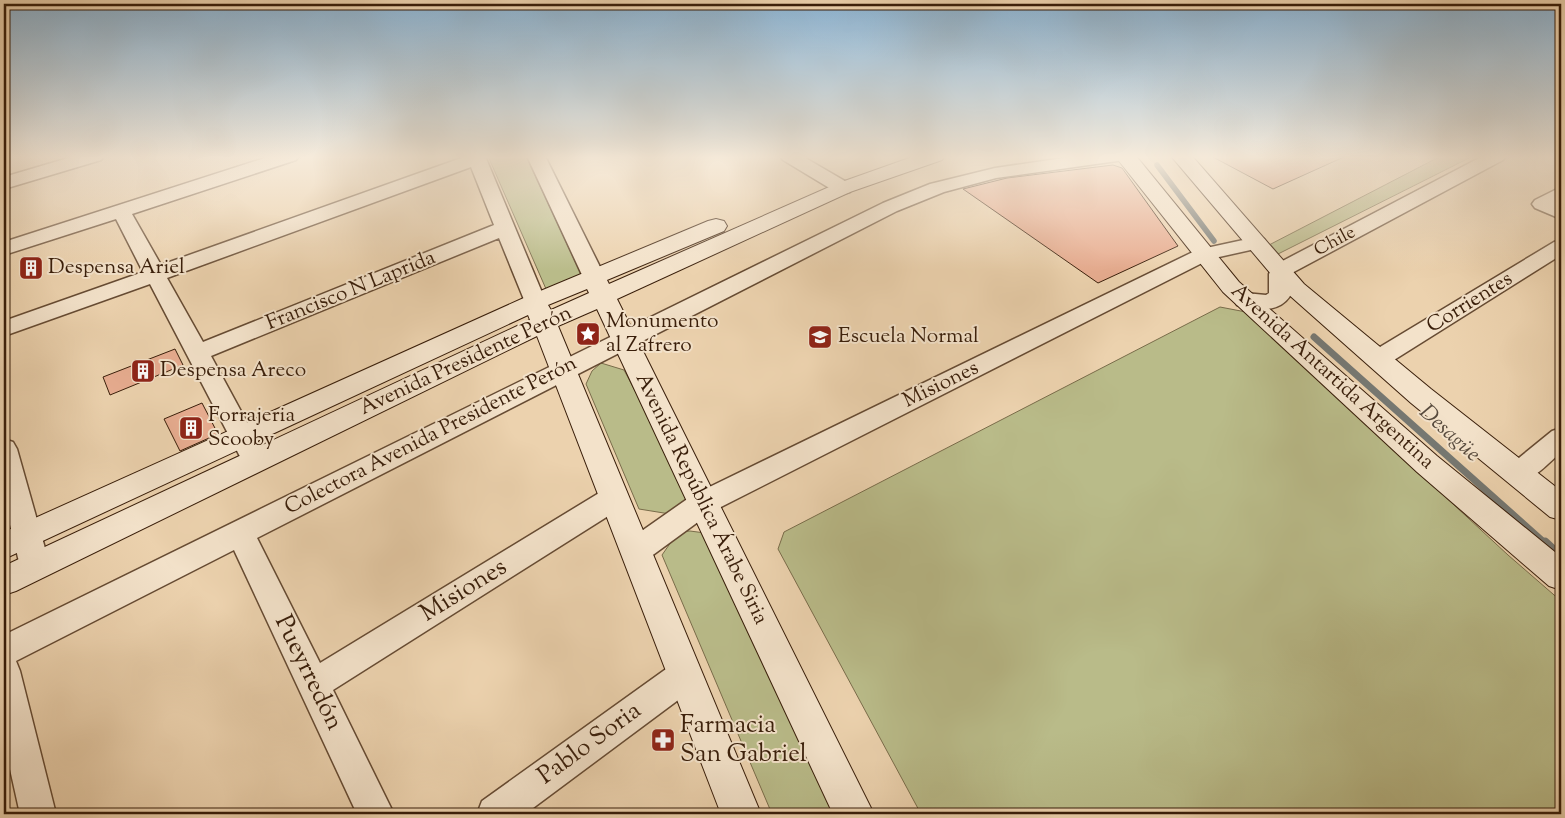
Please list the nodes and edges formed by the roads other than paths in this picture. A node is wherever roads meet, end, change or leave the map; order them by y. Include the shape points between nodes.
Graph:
1 (136, 194) edge
2 (173, 194) edge
3 (377, 194) edge
4 (491, 194) edge
5 (554, 194) edge
6 (810, 194) edge
7 (922, 194) edge
8 (1156, 194) edge
9 (1214, 194) edge
10 (1425, 194) edge
11 (1559, 194) edge
12 (121, 211) junction
13 (1561, 213) edge
14 (505, 228) junction
15 (4, 237) edge
16 (1256, 243) junction
17 (1561, 246) edge
18 (4, 249) edge
19 (1204, 254) junction
20 (1280, 271) junction
21 (155, 275) junction
22 (598, 287) junction
23 (1245, 300) junction
24 (540, 313) junction
25 (4, 329) edge
26 (624, 339) junction
27 (197, 353) junction
28 (1378, 359) junction
29 (563, 370) junction
30 (242, 436) junction
31 (1561, 438) edge
32 (4, 449) edge
33 (255, 461) junction
34 (1518, 473) junction
35 (614, 498) junction
36 (703, 503) junction
37 (1561, 508) edge
38 (240, 532) junction
39 (15, 540) edge
40 (636, 551) junction
41 (35, 566) junction
42 (1561, 576) edge
43 (4, 581) edge
44 (4, 650) edge
45 (4, 671) edge
46 (685, 675) junction
47 (313, 685) junction
48 (38, 814) edge
49 (376, 814) edge
50 (495, 814) edge
51 (741, 814) edge
52 (854, 814) edge

1 - 15 street
2 - 12 street
3 - 21 street
4 - 14 street
5 - 22 street, Avenida República Árabe Siria
6 - 22 street, Avenida Presidente Perón
7 - 26 street, Colectora Avenida Presidente Perón
8 - 19 street, Avenida Antartida Argentina
9 - 16 street, Avenida Antartida Argentina
10 - 20 street, Chile
11 - 13 street via 1542,204
12 - 18 street
12 - 21 street
14 - 24 street
14 - 27 street, Francisco N Laprida
16 - 19 street, Misiones
16 - 20 street, Avenida Antartida Argentina
17 - 28 street, Corrientes
19 - 23 street, Avenida Antartida Argentina
19 - 36 street, Misiones
20 - 23 street via 1279,296 1271,302
20 - 28 street, Avenida Antartida Argentina via 1296,289
21 - 25 street
21 - 27 street
22 - 24 street, Avenida Presidente Perón
22 - 26 street, Avenida República Árabe Siria
23 - 42 street, Avenida Antartida Argentina via 1427,464
24 - 29 street
24 - 30 street, Avenida Presidente Perón
24 - 33 street, Avenida Presidente Perón
26 - 29 street, Colectora Avenida Presidente Perón
26 - 36 street, Avenida República Árabe Siria
27 - 30 street
28 - 34 street, Avenida Antartida Argentina
29 - 35 street
29 - 38 street, Colectora Avenida Presidente Perón
30 - 33 street
30 - 39 street, Avenida Presidente Perón
31 - 34 street
32 - 39 street
33 - 41 street, Avenida Presidente Perón
34 - 37 street, Avenida Antartida Argentina
35 - 40 street
35 - 47 street, Misiones
36 - 40 street, Misiones
36 - 52 street, Avenida República Árabe Siria
38 - 44 street, Colectora Avenida Presidente Perón
38 - 47 street, Pueyrredón
39 - 41 street
40 - 46 street
41 - 43 street, Avenida Presidente Perón
45 - 48 street
46 - 50 street, Pablo Soria
46 - 51 street
47 - 49 street, Pueyrredón

